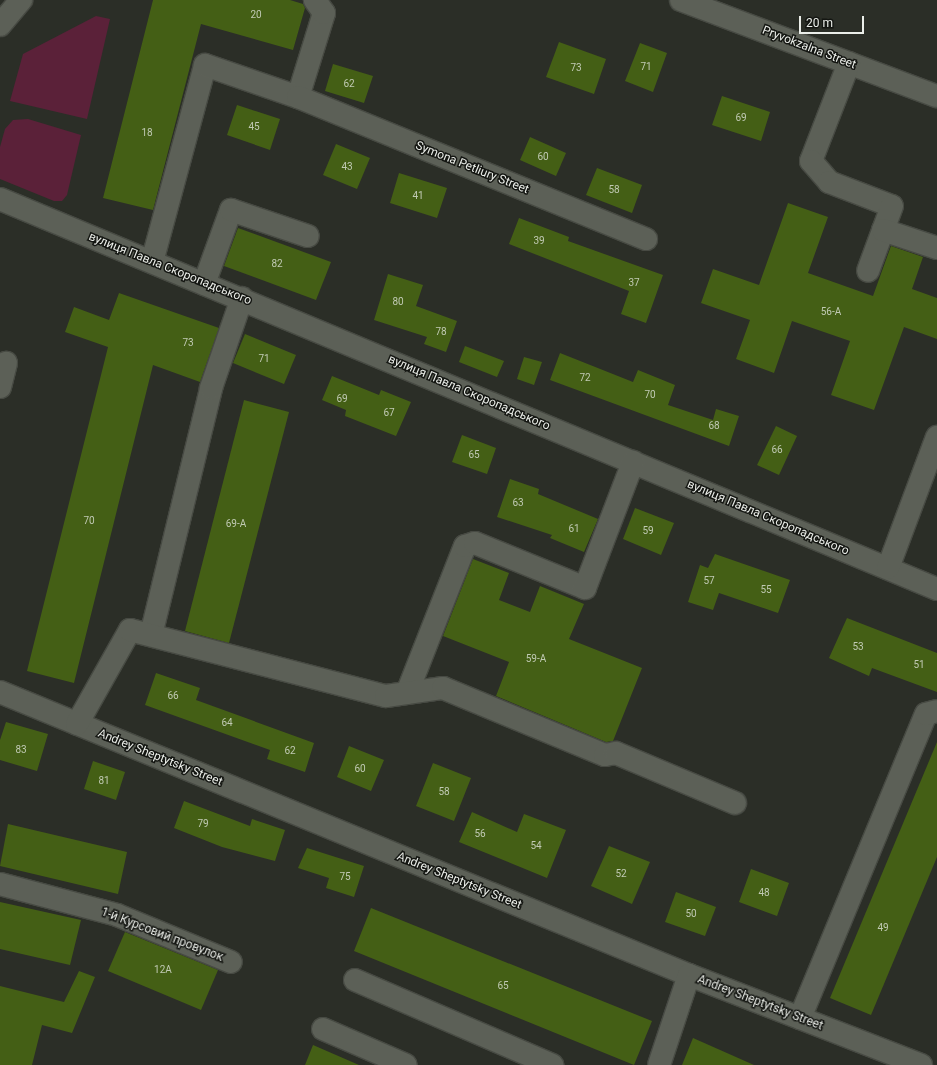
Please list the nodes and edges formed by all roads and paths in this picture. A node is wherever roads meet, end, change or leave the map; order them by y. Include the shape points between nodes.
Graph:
1 (21, 0) edge
2 (315, 0) edge
3 (681, 0) edge
4 (0, 25) edge
5 (849, 63) junction
6 (937, 96) edge
7 (298, 97) junction
8 (0, 199) edge
9 (883, 230) junction
10 (308, 236) dead end
11 (646, 239) dead end
12 (937, 248) edge
13 (152, 262) junction
14 (868, 271) dead end
15 (204, 284) junction
16 (242, 298) junction
17 (6, 363) dead end
18 (0, 387) edge
19 (937, 437) edge
20 (633, 462) junction
21 (888, 568) junction
22 (937, 589) edge
23 (150, 635) junction
24 (0, 692) edge
25 (407, 693) junction
26 (937, 711) edge
27 (77, 724) junction
28 (735, 803) dead end
29 (0, 884) edge
30 (231, 962) dead end
31 (689, 975) junction
32 (355, 980) dead end
33 (800, 1018) junction
34 (323, 1028) dead end
35 (406, 1065) edge
36 (552, 1065) edge
37 (659, 1065) edge
38 (921, 1065) edge

1 - 4 street
2 - 7 street via 324,13
3 - 5 street, Pryvokzalna Street
5 - 6 street, Pryvokzalna Street
5 - 9 street via 811,160 829,182 892,206
7 - 11 street, Symona Petliury Street
7 - 13 street, Symona Petliury Street via 205,65
8 - 13 street, вулиця Павла Скоропадського
9 - 12 street
9 - 14 street
10 - 15 street via 231,210
13 - 15 street, вулиця Павла Скоропадського
15 - 16 street, вулиця Павла Скоропадського
16 - 20 street, вулиця Павла Скоропадського
16 - 23 street via 211,388
17 - 18 street
19 - 21 street
20 - 21 street, вулиця Павла Скоропадського
20 - 25 street via 585,588 475,543 464,546
21 - 22 street, вулиця Павла Скоропадського
23 - 25 street via 386,696
23 - 27 street via 130,630
24 - 27 street, Andrey Sheptytsky Street
25 - 28 street via 443,688 605,755 616,753
26 - 33 street via 926,714
27 - 31 street, Andrey Sheptytsky Street
29 - 30 street, 1-й Курсовий провулок via 117,915
31 - 33 street, Andrey Sheptytsky Street
31 - 37 street
32 - 36 street
33 - 38 street, Andrey Sheptytsky Street
34 - 35 street

